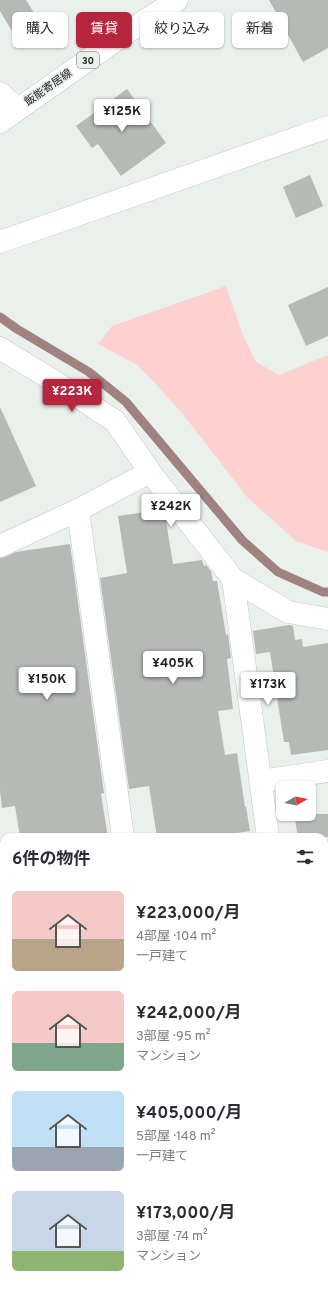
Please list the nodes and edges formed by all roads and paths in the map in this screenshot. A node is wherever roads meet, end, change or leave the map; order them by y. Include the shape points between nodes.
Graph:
1 (177, 0) edge
2 (0, 93) edge
3 (8, 116) edge
4 (328, 127) edge
5 (0, 242) edge
6 (0, 348) edge
7 (150, 472) junction
8 (78, 510) junction
9 (0, 546) edge
10 (233, 580) junction
11 (328, 619) edge
12 (328, 771) edge
13 (261, 780) junction
14 (123, 833) edge
15 (268, 833) edge

1 - 3 street, 飯能寄居線 / 30
2 - 3 street
4 - 5 street
6 - 7 street via 115,421
7 - 8 street
7 - 10 street
8 - 9 street
8 - 14 street
10 - 11 street via 288,612
10 - 13 street
12 - 13 street
13 - 15 street

